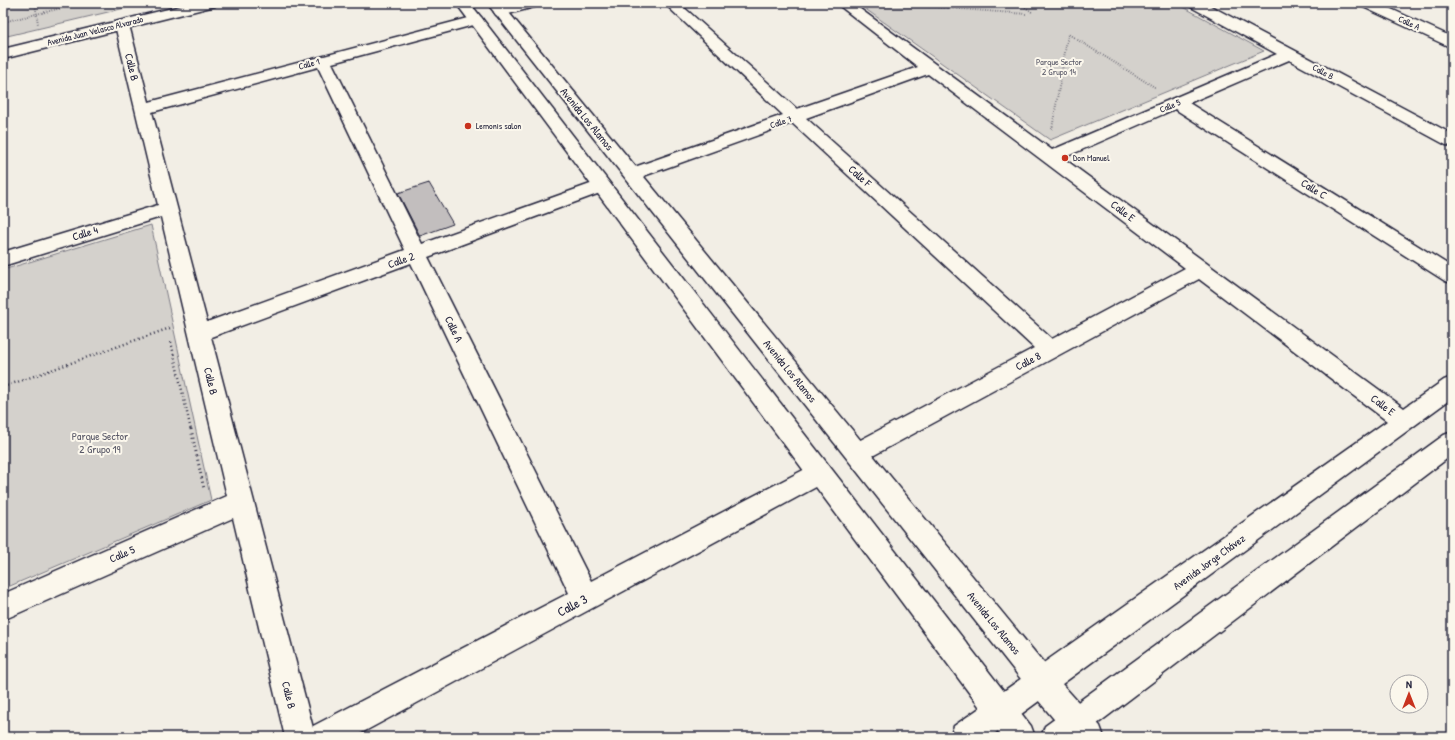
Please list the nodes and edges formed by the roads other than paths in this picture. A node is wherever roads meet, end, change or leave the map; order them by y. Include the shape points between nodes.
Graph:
1 (210, 3) edge
2 (533, 3) edge
3 (671, 3) edge
4 (842, 3) edge
5 (1194, 3) edge
6 (1366, 3) edge
7 (498, 8) edge
8 (469, 11) edge
9 (122, 25) junction
10 (1452, 43) edge
11 (3, 54) edge
12 (1290, 54) junction
13 (324, 61) junction
14 (930, 68) junction
15 (1178, 102) junction
16 (143, 109) junction
17 (795, 117) junction
18 (1449, 136) edge
19 (1050, 157) junction
20 (632, 174) junction
21 (602, 186) junction
22 (168, 208) junction
23 (418, 254) junction
24 (3, 259) edge
25 (1200, 269) junction
26 (1452, 276) edge
27 (197, 326) junction
28 (1050, 350) junction
29 (1452, 386) edge
30 (1404, 420) junction
31 (1452, 442) edge
32 (856, 453) junction
33 (820, 473) junction
34 (241, 502) junction
35 (585, 598) junction
36 (3, 607) edge
37 (1042, 683) junction
38 (1000, 713) junction
39 (1074, 732) edge
40 (300, 737) edge
41 (324, 737) edge
42 (965, 737) edge
43 (1020, 737) edge

1 - 9 street, Avenida Juan Velasco Alvarado
2 - 7 street
3 - 17 street, Calle F
4 - 14 street, Calle E
5 - 12 street, Calle B
6 - 10 street, Calle A
7 - 20 street, Avenida Los Alamos
8 - 13 street, Calle 1
8 - 21 street
9 - 11 street, Avenida Juan Velasco Alvarado
9 - 16 street, Calle B
12 - 15 street, Calle 5
12 - 18 street, Calle B
13 - 16 street, Calle 1
13 - 23 street, Calle A
14 - 17 street, Calle 7
14 - 19 street, Calle E
15 - 19 street, Calle 5
15 - 26 street, Calle C
16 - 22 street, Calle B
17 - 20 street, Calle 7
17 - 28 street, Calle F
19 - 25 street, Calle E
20 - 32 street, Avenida Los Alamos
21 - 23 street, Calle 2
21 - 33 street
22 - 24 street, Calle 4
22 - 27 street, Calle B
23 - 27 street, Calle 2
23 - 35 street, Calle A
25 - 28 street, Calle 8
25 - 30 street, Calle E
27 - 34 street, Calle B
28 - 32 street, Calle 8
29 - 30 street, Avenida Jorge Chávez
30 - 37 street, Avenida Jorge Chávez
31 - 39 street
32 - 37 street, Avenida Los Alamos
33 - 35 street, Calle 3
33 - 38 street
34 - 36 street, Calle 5
34 - 40 street, Calle B
35 - 41 street, Calle 3
37 - 38 street, Avenida Jorge Chávez
37 - 39 street, Avenida Los Alamos
38 - 42 street, Avenida Jorge Chávez
38 - 43 street

